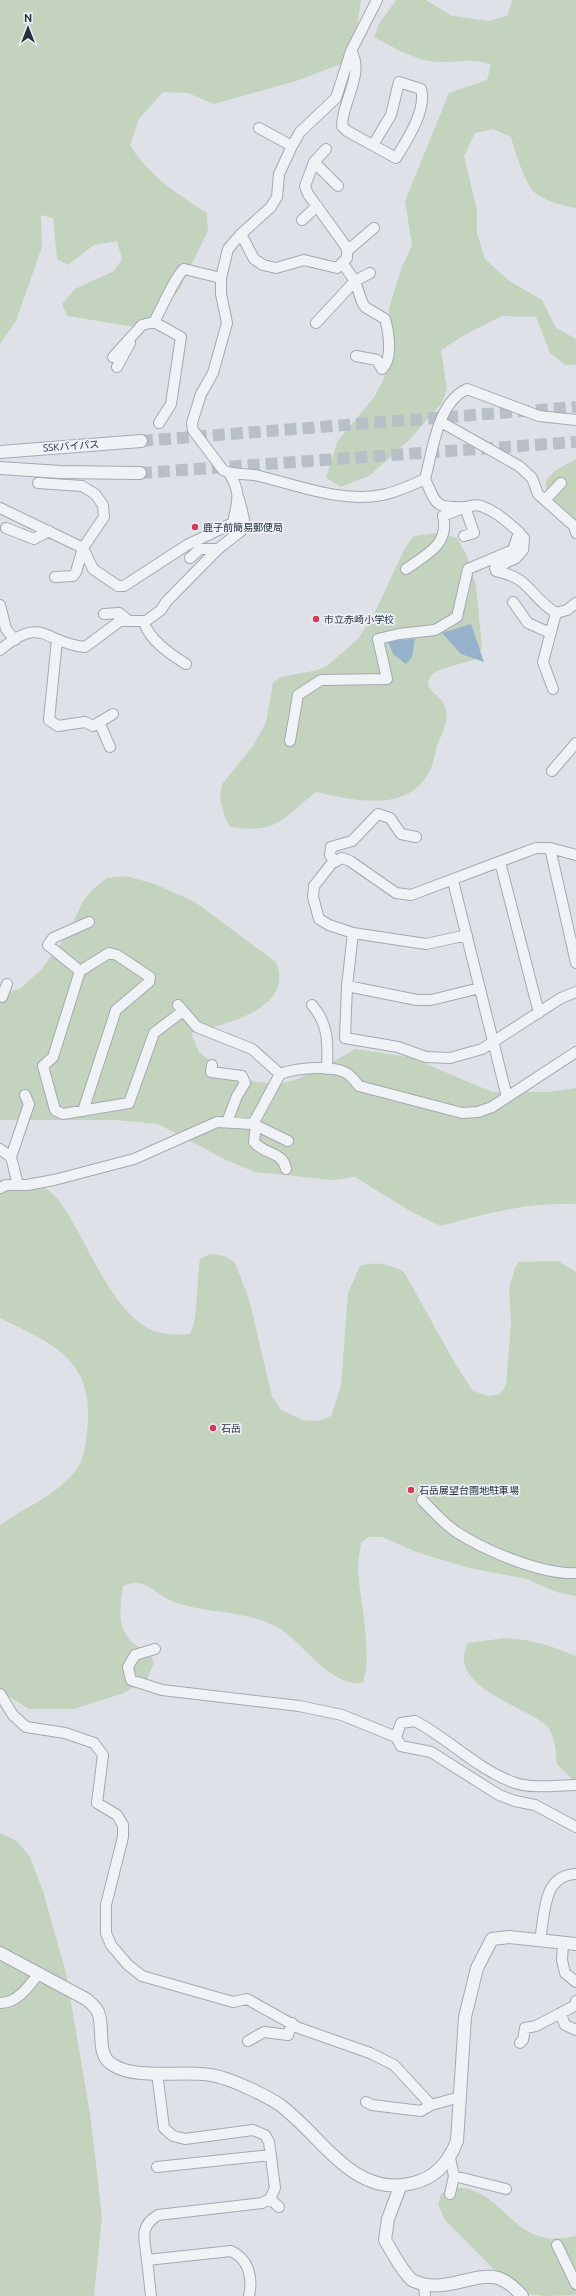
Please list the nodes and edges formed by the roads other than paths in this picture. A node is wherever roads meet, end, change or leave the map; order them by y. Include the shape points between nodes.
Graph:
1 (377, 0) edge
2 (351, 51) junction
3 (259, 128) dead end
4 (373, 145) junction
5 (292, 146) junction
6 (326, 149) dead end
7 (314, 162) junction
8 (338, 186) dead end
9 (316, 206) junction
10 (302, 220) dead end
11 (374, 228) dead end
12 (241, 234) junction
13 (347, 251) junction
14 (343, 264) junction
15 (370, 273) dead end
16 (221, 278) junction
17 (355, 281) junction
18 (154, 322) junction
19 (316, 323) dead end
20 (132, 337) junction
21 (356, 356) dead end
22 (113, 358) dead end
23 (117, 367) dead end
24 (576, 420) edge
25 (441, 422) junction
26 (158, 423) dead end
27 (141, 441) tunnel mouth
28 (0, 452) edge
29 (0, 468) edge
30 (229, 473) junction
31 (140, 474) tunnel mouth
32 (425, 479) junction
33 (38, 483) dead end
34 (561, 483) dead end
35 (239, 497) junction
36 (545, 500) junction
37 (465, 507) junction
38 (0, 508) edge
39 (6, 528) dead end
40 (49, 531) junction
41 (519, 532) junction
42 (576, 533) edge
43 (464, 536) dead end
44 (83, 548) junction
45 (218, 549) junction
46 (190, 558) dead end
47 (406, 569) dead end
48 (55, 577) dead end
49 (513, 602) dead end
50 (576, 602) edge
51 (0, 605) edge
52 (556, 613) junction
53 (104, 614) dead end
54 (129, 621) junction
55 (144, 621) junction
56 (550, 633) junction
57 (15, 640) junction
58 (58, 640) junction
59 (0, 650) edge
60 (186, 664) dead end
61 (553, 689) dead end
62 (113, 714) dead end
63 (99, 722) junction
64 (290, 741) dead end
65 (576, 743) edge
66 (110, 746) dead end
67 (552, 771) dead end
68 (416, 837) dead end
69 (550, 848) junction
70 (576, 855) edge
71 (334, 862) junction
72 (500, 862) junction
73 (453, 881) junction
74 (84, 921) dead end
75 (353, 933) junction
76 (467, 935) junction
77 (576, 963) edge
78 (80, 971) junction
79 (7, 984) dead end
80 (347, 986) junction
81 (480, 988) junction
82 (576, 992) edge
83 (0, 996) edge
84 (312, 1006) dead end
85 (539, 1013) junction
86 (493, 1042) junction
87 (576, 1052) edge
88 (327, 1069) junction
89 (211, 1072) dead end
90 (280, 1074) junction
91 (25, 1095) dead end
92 (507, 1097) junction
93 (83, 1111) junction
94 (227, 1122) junction
95 (255, 1124) junction
96 (288, 1141) dead end
97 (0, 1149) edge
98 (12, 1157) junction
99 (286, 1169) dead end
100 (18, 1185) junction
101 (0, 1188) edge
102 (422, 1500) dead end
103 (576, 1573) edge
104 (155, 1649) dead end
105 (0, 1694) edge
106 (396, 1737) junction
107 (576, 1785) edge
108 (576, 1827) edge
109 (576, 1874) edge
110 (540, 1940) junction
111 (563, 1943) junction
112 (576, 1944) edge
113 (0, 1953) edge
114 (38, 1973) junction
115 (576, 1982) edge
116 (576, 2001) edge
117 (0, 2003) edge
118 (560, 2013) junction
119 (292, 2023) junction
120 (576, 2030) edge
121 (248, 2041) dead end
122 (520, 2043) dead end
123 (156, 2073) junction
124 (460, 2098) junction
125 (366, 2102) dead end
126 (431, 2105) junction
127 (271, 2155) junction
128 (450, 2158) junction
129 (163, 2170) dead end
130 (454, 2176) junction
131 (400, 2187) junction
132 (506, 2189) dead end
133 (450, 2194) dead end
134 (270, 2199) junction
135 (279, 2207) dead end
136 (557, 2245) dead end
137 (147, 2260) junction
138 (576, 2284) edge
139 (425, 2292) edge
140 (151, 2296) edge
141 (249, 2296) edge
142 (522, 2296) edge

1 - 2 street
2 - 4 street via 356,58 353,84 342,118 342,126
2 - 5 street via 336,98 300,132
3 - 5 street
4 - 4 street via 396,158 415,126 423,95 421,89 399,82 391,115
5 - 12 street via 279,174 277,197 272,207
6 - 7 street
7 - 8 street
7 - 9 street via 305,186
9 - 10 street
9 - 13 street via 342,239
11 - 13 street
12 - 14 street via 254,259 276,268 304,260 337,268
12 - 16 street via 228,249
13 - 14 street via 347,258
14 - 17 street
15 - 17 street
16 - 18 street via 184,269 176,276 173,287
16 - 30 street via 221,294 228,323 213,373 201,394 192,423 193,430 223,470
17 - 19 street
17 - 21 street via 362,302 386,319 388,330 386,366 382,369 377,360
18 - 20 street via 142,325
18 - 26 street via 181,337 171,404
20 - 22 street
20 - 23 street via 127,352
24 - 25 street via 538,416 467,390 459,393 449,404
25 - 32 street
25 - 36 street via 519,466 532,478 538,494
27 - 28 street, SSKバイパス
29 - 31 street
30 - 32 street via 255,475 332,493 361,496 382,495
30 - 35 street via 237,486
32 - 37 street via 435,502 440,505
33 - 44 street via 82,486 96,494 103,505 104,517
34 - 36 street
35 - 44 street via 233,523 188,545 124,586 118,586 93,569
35 - 45 street via 244,519 241,531
36 - 42 street via 574,526
37 - 41 street via 479,505 501,516
37 - 43 street via 479,532
37 - 47 street via 443,516 445,524 439,545
38 - 40 street
39 - 40 street via 34,539
40 - 44 street
41 - 52 street via 524,538 523,550 516,558 495,568 496,571 513,575 527,585 542,605
41 - 64 street via 513,550 468,569 458,618 435,630 399,634 378,640 387,679 321,680 298,695
44 - 48 street via 73,576
45 - 46 street via 200,549
45 - 55 street via 161,610
49 - 56 street via 528,623
50 - 52 street via 567,610
51 - 57 street via 6,630
52 - 56 street
53 - 54 street via 119,613
54 - 55 street
54 - 58 street via 120,621 85,647
55 - 60 street via 145,629 173,656
56 - 61 street via 543,662
57 - 58 street via 33,632 43,632
57 - 59 street
58 - 63 street via 49,720 58,726 85,722 93,726
62 - 63 street
63 - 66 street
65 - 67 street
68 - 71 street via 401,834 390,818 378,814 352,841 331,847 330,855
69 - 70 street
69 - 72 street via 536,848
69 - 77 street
71 - 73 street via 342,858 350,861 396,893 411,895
71 - 75 street via 314,886 313,897 319,919
72 - 73 street
72 - 85 street
73 - 76 street
74 - 78 street via 53,938 48,945
75 - 76 street via 426,944
75 - 80 street
76 - 81 street
78 - 93 street via 53,1057 43,1066 55,1110 63,1114
78 - 93 street via 109,953 117,955 150,977 149,982 116,1010
79 - 83 street
80 - 81 street via 417,1000 431,1000
80 - 86 street via 345,1038 398,1047 426,1057 450,1058 482,1049
81 - 86 street
82 - 85 street
84 - 88 street via 319,1013 328,1037
85 - 86 street
86 - 92 street
87 - 92 street
88 - 90 street via 291,1070
88 - 92 street via 334,1068 348,1074 359,1086 462,1113 478,1112
89 - 94 street via 242,1076 245,1083
90 - 93 street via 252,1049 197,1027 180,1008 154,1033 128,1103
90 - 95 street
91 - 98 street via 28,1104
94 - 95 street
94 - 100 street via 206,1126 134,1159 54,1180
95 - 96 street
95 - 99 street via 254,1142 258,1148 283,1159
97 - 98 street
98 - 100 street
100 - 101 street
102 - 103 street via 458,1533 490,1551 553,1572
104 - 106 street via 135,1655 128,1667 131,1680 162,1690 292,1705 342,1715
105 - 119 street via 13,1715 26,1727 65,1733 94,1743 102,1755 97,1803 117,1816 123,1826 123,1837 106,1905 106,1933 111,1945 128,1965 142,1976 218,1998 233,2002 247,1999
106 - 107 street via 401,1723 415,1721 492,1772 515,1783 535,1786
106 - 108 street via 401,1746 431,1752 499,1795 535,1805
109 - 110 street via 566,1875 555,1881 549,1892
110 - 111 street
110 - 124 street via 500,1937 492,1939 487,1946 477,1968 465,2017
111 - 112 street
111 - 115 street via 562,1960 565,1973
113 - 114 street
114 - 117 street via 16,1998
114 - 123 street via 94,2006 99,2013 106,2060 119,2069
116 - 118 street via 576,2005
118 - 120 street via 565,2025
118 - 122 street via 536,2026 525,2028
119 - 121 street via 288,2035 264,2032
119 - 126 street via 394,2065 404,2079
123 - 127 street via 164,2128 173,2136 184,2139 253,2130 265,2135
123 - 131 street via 212,2076 230,2081 279,2104 352,2172 371,2182
124 - 126 street
124 - 128 street via 457,2142
125 - 126 street via 372,2105 422,2111
127 - 129 street
127 - 134 street via 275,2188
128 - 130 street
128 - 131 street via 442,2169 434,2174 420,2182
130 - 132 street
130 - 133 street
131 - 139 street via 388,2219 385,2240 412,2280
134 - 135 street
134 - 137 street via 262,2203 158,2215 148,2220 144,2227
136 - 138 street
137 - 140 street
137 - 141 street via 231,2251 240,2255 247,2263 251,2287
139 - 142 street via 497,2278 515,2288

